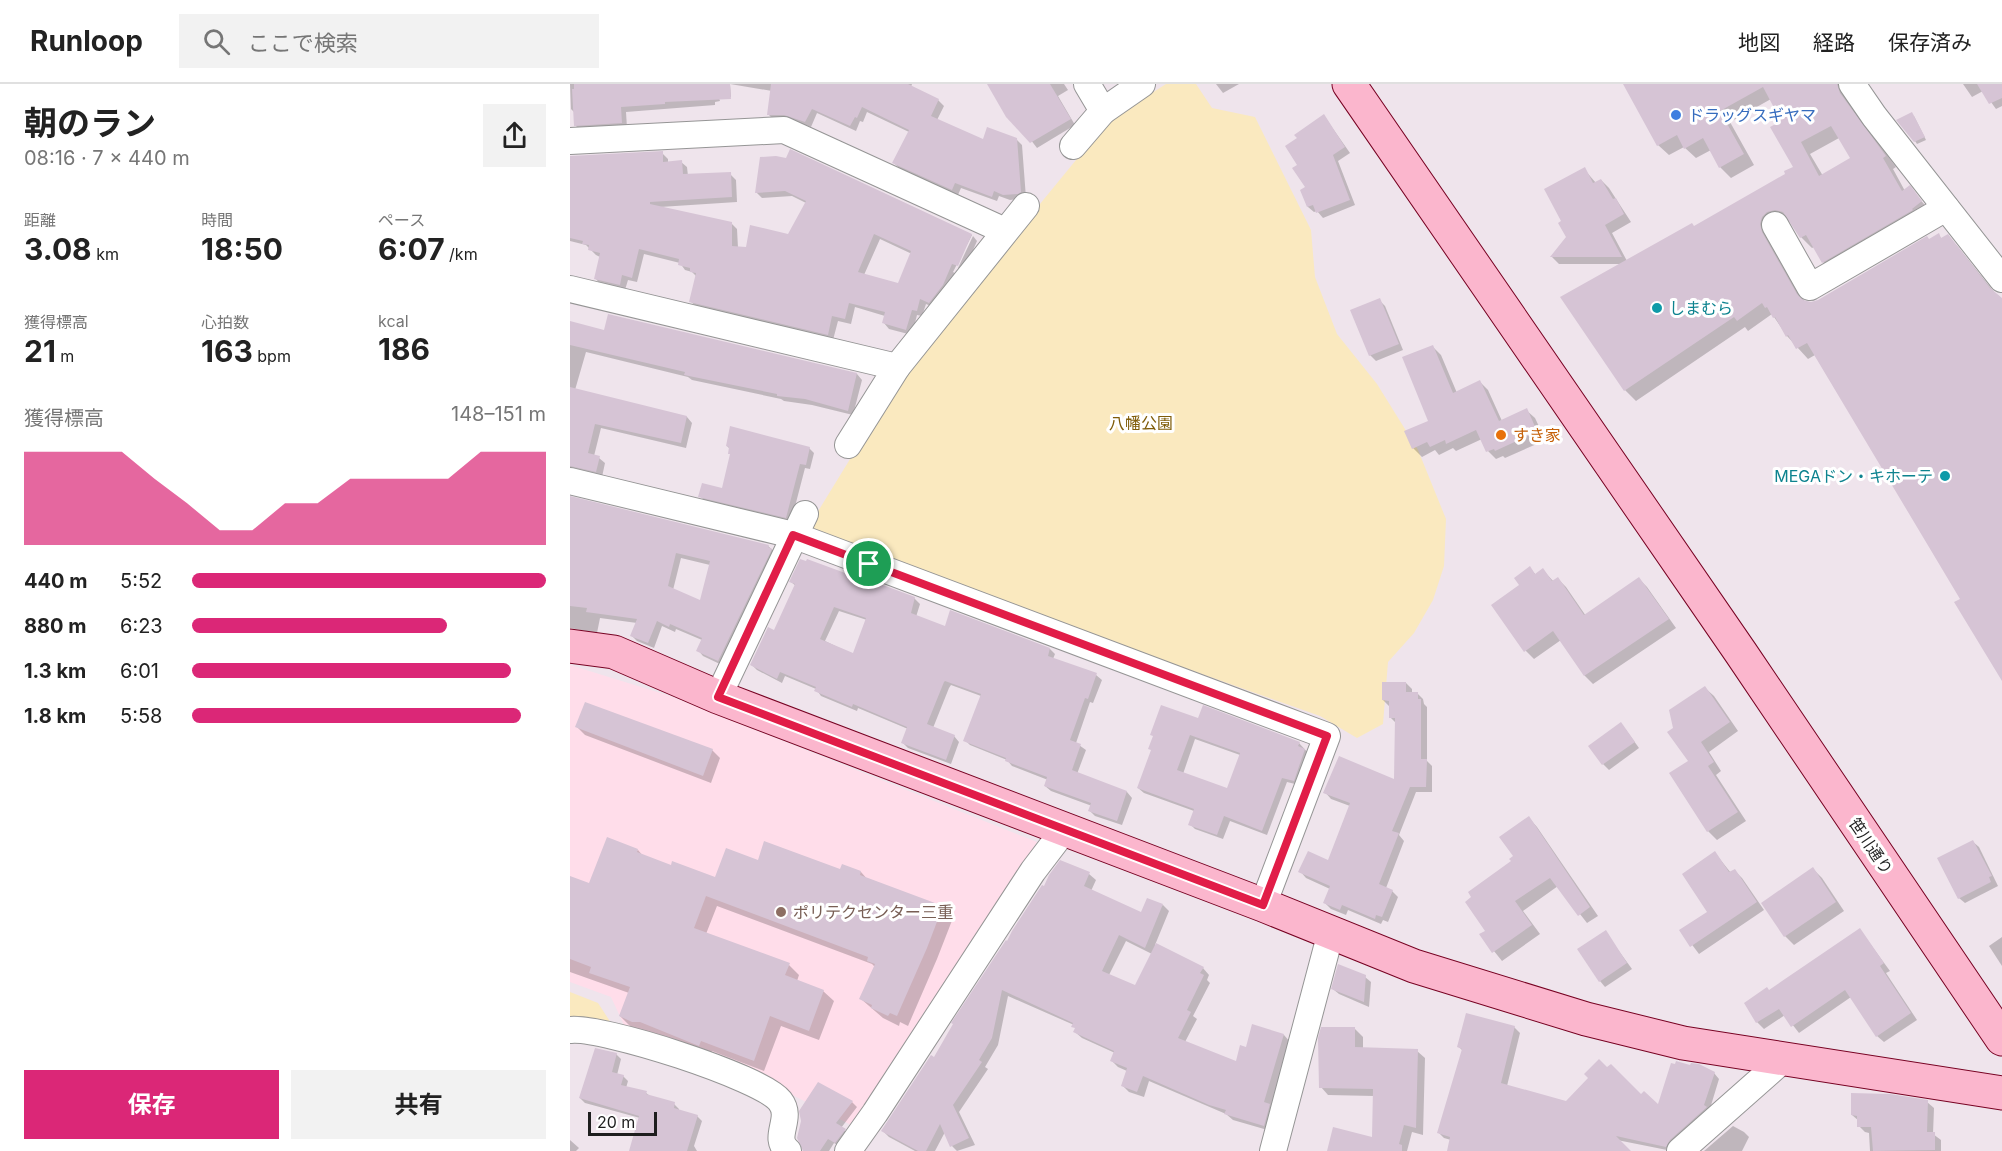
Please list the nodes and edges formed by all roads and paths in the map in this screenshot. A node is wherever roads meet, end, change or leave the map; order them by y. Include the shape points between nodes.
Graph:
1 (1087, 84) edge
2 (1142, 84) edge
3 (1349, 84) edge
4 (1852, 84) edge
5 (1103, 111) junction
6 (570, 141) edge
7 (1073, 146) dead end
8 (1026, 206) dead end
9 (1946, 208) junction
10 (1775, 225) dead end
11 (1005, 231) junction
12 (2002, 279) edge
13 (570, 289) edge
14 (897, 367) junction
15 (848, 445) dead end
16 (570, 481) edge
17 (799, 524) junction
18 (570, 646) edge
19 (718, 697) junction
20 (1065, 828) junction
21 (1263, 905) junction
22 (1331, 932) junction
23 (570, 1030) edge
24 (2002, 1039) edge
25 (1784, 1059) junction
26 (2002, 1093) edge
27 (788, 1151) edge
28 (848, 1151) edge
29 (1273, 1151) edge
30 (1680, 1151) edge

1 - 5 street
2 - 5 street
3 - 24 street, 笹川通り
4 - 9 street
5 - 7 street
6 - 11 street via 784,130
8 - 11 street
9 - 10 street via 1810,287
9 - 12 street
11 - 14 street
13 - 14 street
14 - 15 street
16 - 17 street
17 - 19 street
17 - 21 street via 1327,736
18 - 19 street via 614,652
19 - 20 street
20 - 21 street
20 - 28 street
21 - 22 street
22 - 25 street via 1414,966 1586,1018 1683,1043
22 - 29 street
23 - 27 street via 591,1031 674,1052 754,1083 779,1100 785,1110 780,1136
25 - 26 street
25 - 30 street

